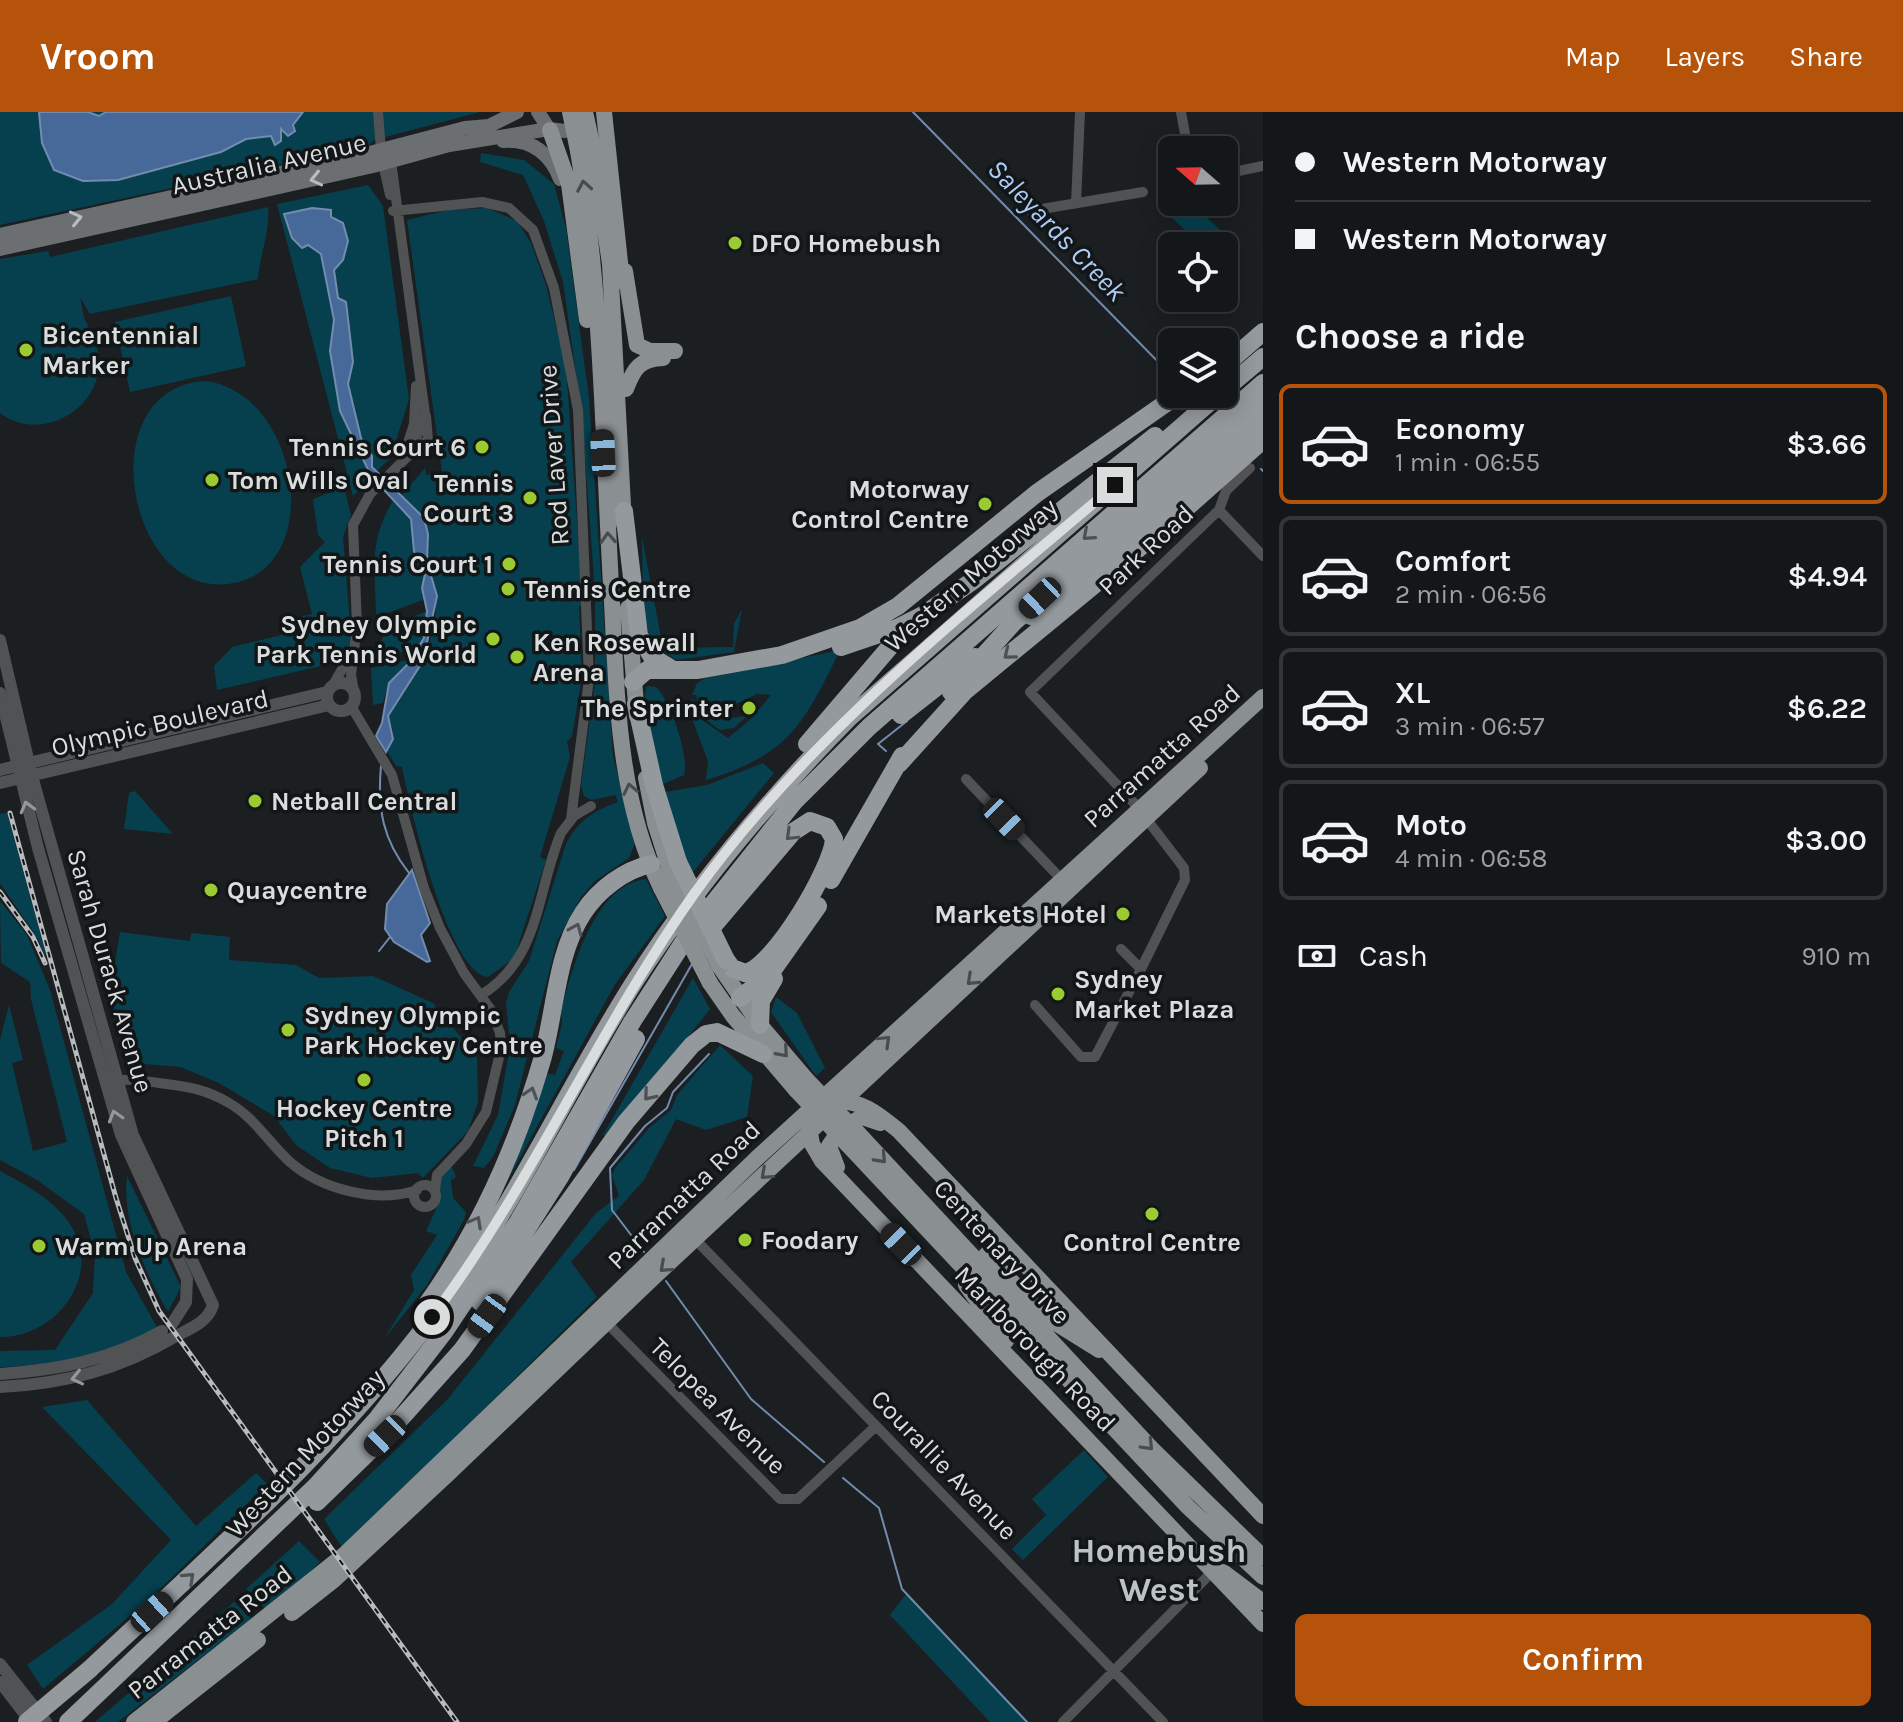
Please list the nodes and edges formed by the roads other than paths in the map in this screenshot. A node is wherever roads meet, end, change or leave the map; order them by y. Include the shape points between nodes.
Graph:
1 (378, 112) edge
2 (501, 112) edge
3 (517, 112) edge
4 (538, 112) edge
5 (570, 112) edge
6 (1080, 112) edge
7 (1181, 112) edge
8 (596, 114) edge
9 (465, 128) junction
10 (555, 130) junction
11 (1185, 136) edge
12 (434, 149) junction
13 (585, 149) junction
14 (385, 158) junction
15 (1263, 166) edge
16 (1238, 171) edge
17 (1143, 192) dead end
18 (1076, 203) junction
19 (396, 210) junction
20 (1030, 211) dead end
21 (575, 221) junction
22 (0, 235) edge
23 (0, 249) edge
24 (621, 254) junction
25 (1262, 333) edge
26 (1238, 353) edge
27 (1263, 357) edge
28 (1263, 383) edge
29 (626, 389) junction
30 (1263, 401) edge
31 (600, 403) junction
32 (1218, 416) edge
33 (1263, 419) edge
34 (414, 441) junction
35 (622, 472) junction
36 (1219, 510) junction
37 (624, 511) junction
38 (1263, 556) edge
39 (938, 592) dead end
40 (902, 628) junction
41 (357, 632) junction
42 (850, 638) junction
43 (0, 640) edge
44 (677, 669) junction
45 (624, 683) junction
46 (354, 691) junction
47 (0, 693) edge
48 (330, 694) junction
49 (1263, 697) edge
50 (636, 704) joint
51 (351, 706) junction
52 (1263, 710) edge
53 (899, 764) junction
54 (0, 770) edge
55 (25, 771) junction
56 (966, 779) dead end
57 (0, 783) edge
58 (807, 788) junction
59 (591, 806) dead end
60 (767, 806) junction
61 (1142, 814) junction
62 (571, 819) junction
63 (651, 864) junction
64 (675, 868) junction
65 (1066, 884) junction
66 (812, 915) junction
67 (1121, 949) dead end
68 (723, 964) junction
69 (1141, 969) junction
70 (481, 995) junction
71 (740, 998) junction
72 (721, 999) junction
73 (1035, 1005) dead end
74 (760, 1025) junction
75 (763, 1054) junction
76 (875, 1072) junction
77 (111, 1083) junction
78 (801, 1085) junction
79 (845, 1101) junction
80 (813, 1107) junction
81 (878, 1113) junction
82 (809, 1134) junction
83 (852, 1139) junction
84 (911, 1145) junction
85 (796, 1147) junction
86 (455, 1159) junction
87 (822, 1161) junction
88 (904, 1183) junction
89 (435, 1190) junction
90 (415, 1191) junction
91 (864, 1204) junction
92 (690, 1233) junction
93 (942, 1247) junction
94 (602, 1318) junction
95 (114, 1361) junction
96 (1020, 1367) junction
97 (0, 1374) edge
98 (0, 1387) edge
99 (1153, 1400) junction
100 (875, 1427) junction
101 (307, 1461) junction
102 (322, 1497) junction
103 (1162, 1515) junction
104 (1263, 1516) edge
105 (1263, 1557) edge
106 (1212, 1572) junction
107 (1263, 1577) edge
108 (1263, 1602) edge
109 (1261, 1622) edge
110 (140, 1655) junction
111 (0, 1664) edge
112 (1113, 1670) junction
113 (0, 1682) edge
114 (29, 1722) edge
115 (46, 1722) edge
116 (68, 1722) edge
117 (134, 1722) edge
118 (154, 1722) edge
119 (1063, 1722) edge
120 (1163, 1722) edge

1 - 14 street
2 - 9 main road
3 - 9 main road, Australia Avenue via 489,126
4 - 10 main road
5 - 13 highway, bridge
6 - 18 street
7 - 11 street
8 - 13 highway, bridge
8 - 24 highway
9 - 14 main road, Australia Avenue
10 - 12 main road, Australia Avenue via 512,132
10 - 21 highway
12 - 14 main road, Australia Avenue
12 - 21 main road via 513,140 531,144 554,165
31 -> 13 highway
13 - 35 highway via 610,264
14 - 19 street
22 -> 14 main road, Australia Avenue
14 -> 23 main road, Australia Avenue
15 - 16 street
17 - 18 street
18 - 20 street
19 - 34 street via 415,381
19 - 34 street via 430,434 425,443
19 - 62 street, Rod Laver Drive via 482,202 509,208 533,230 554,288 578,410 588,665
21 - 31 highway via 592,380
24 - 29 highway
24 - 29 highway via 637,345 674,354 636,366
25 - 26 highway
27 - 32 highway, Western Motorway
28 - 32 highway, Western Motorway
29 - 35 highway
30 - 32 highway
45 -> 31 highway
32 - 33 highway, Western Motorway
32 - 36 street, Park Road via 1226,491
32 - 39 highway, Western Motorway via 1026,515
32 - 40 highway, bridge
32 - 42 highway via 1037,493 898,606
32 - 53 highway, bridge via 1014,622 951,692
32 -> 53 highway via 1157,535 965,691
32 -> 58 highway, Western Motorway
32 - 58 highway, Western Motorway via 1082,577
32 - 60 highway, Western Motorway via 850,717
34 - 41 street via 356,516 351,533
35 - 37 highway
36 - 38 street
36 - 61 street, Park Road via 1030,692
37 - 44 highway via 639,635 652,657
37 - 45 highway
40 - 42 highway
40 - 60 highway, Western Motorway via 780,776
41 - 46 street
41 - 48 street
42 - 44 highway via 782,655
43 - 55 street, Sarah Durack Avenue
44 - 45 highway via 647,670
45 - 50 highway
63 -> 45 highway, Centenary Drive via 626,771
46 - 48 street via 345,683
46 - 51 street
47 - 55 street, Sarah Durack Avenue
48 - 51 street via 341,711
48 - 55 street, Olympic Boulevard
49 - 61 highway, Parramatta Road
50 - 64 highway
51 - 70 street via 392,775 424,888 446,939
52 - 61 highway, Parramatta Road
53 - 66 highway
54 - 55 street, Olympic Boulevard
55 - 57 street, Olympic Boulevard
55 - 77 street, Sarah Durack Avenue
56 - 65 street
58 - 110 highway, Western Motorway via 682,944 518,1222 418,1367 315,1487
59 - 62 street
60 - 101 highway, Western Motorway via 697,891 640,974 448,1296 359,1408
61 - 65 highway, Parramatta Road
61 - 69 street via 1185,874
62 - 70 street, Rod Laver Drive via 559,838 522,956
63 - 64 highway
63 - 72 highway, Centenary Drive, bridge
101 -> 63 highway via 413,1324 478,1219 522,1122 582,914 615,881
64 - 68 highway, bridge
65 -> 76 highway, Parramatta Road
80 -> 65 highway, Parramatta Road
66 - 71 highway via 770,974
66 - 74 highway via 797,948 763,997
67 - 69 street
68 - 71 highway, Centenary Drive
68 -> 102 highway via 745,973 768,956 802,909 828,859 834,839 827,827 814,821 800,826 709,929 657,1004 493,1284
69 - 73 street via 1095,1057 1081,1057
70 - 86 street via 496,1020 501,1049 486,1112
71 - 72 highway
71 - 74 highway, Centenary Drive
72 - 75 highway, Centenary Drive
74 -> 78 highway, Centenary Drive
75 - 78 highway, Centenary Drive
75 -> 102 highway via 717,1032 692,1045 626,1122 462,1350
76 - 79 highway, Parramatta Road
76 - 81 highway via 870,1093
77 - 90 street via 191,1086 252,1121 309,1176 353,1191
95 -> 77 street, Sarah Durack Avenue via 171,1324 187,1298 187,1279 132,1166
77 - 95 street, Sarah Durack Avenue via 152,1181 213,1301 201,1322
78 - 83 highway, Centenary Drive, bridge
79 - 80 highway, Marlborough Road
79 - 81 highway, Marlborough Road
79 - 82 highway, Parramatta Road
80 - 82 highway, Marlborough Road
80 - 92 highway, Parramatta Road
81 - 84 highway, Marlborough Road
82 - 85 highway, Parramatta Road
82 - 87 highway, Marlborough Road
83 -> 88 highway, Centenary Drive
83 - 93 highway, Centenary Drive
84 - 91 highway via 862,1117 833,1137 830,1156
84 - 99 highway, Marlborough Road
85 - 87 highway, Marlborough Road
85 -> 92 highway, Parramatta Road
86 - 89 street via 437,1175
86 - 90 street via 440,1165
87 - 91 highway, Marlborough Road
88 - 99 highway via 929,1199 1046,1317 1099,1350
88 -> 105 highway, Centenary Drive via 1152,1449
89 - 90 street
89 - 90 street via 436,1200 429,1206 420,1205
91 - 96 highway, Marlborough Road
92 - 94 highway, Parramatta Road
92 - 100 street, Courallie Avenue
93 - 96 highway via 939,1257 1012,1348
93 - 107 highway, Centenary Drive via 1188,1507
94 - 100 street, Telopea Avenue via 780,1499 798,1499
94 - 117 highway, Parramatta Road via 333,1565
94 - 118 highway, Parramatta Road via 334,1580
95 - 97 street
95 -> 98 street via 75,1379
96 - 103 highway, Marlborough Road
99 - 104 highway, Marlborough Road
100 - 112 street, Courallie Avenue
114 -> 101 highway, Western Motorway, bridge via 214,1554
102 - 110 highway via 194,1619
103 - 106 highway, Marlborough Road
103 - 108 highway
106 - 109 highway, Marlborough Road
106 - 112 street
110 - 116 highway, Western Motorway
111 - 115 street
112 - 119 street
112 - 120 street, Courallie Avenue
113 - 114 street

